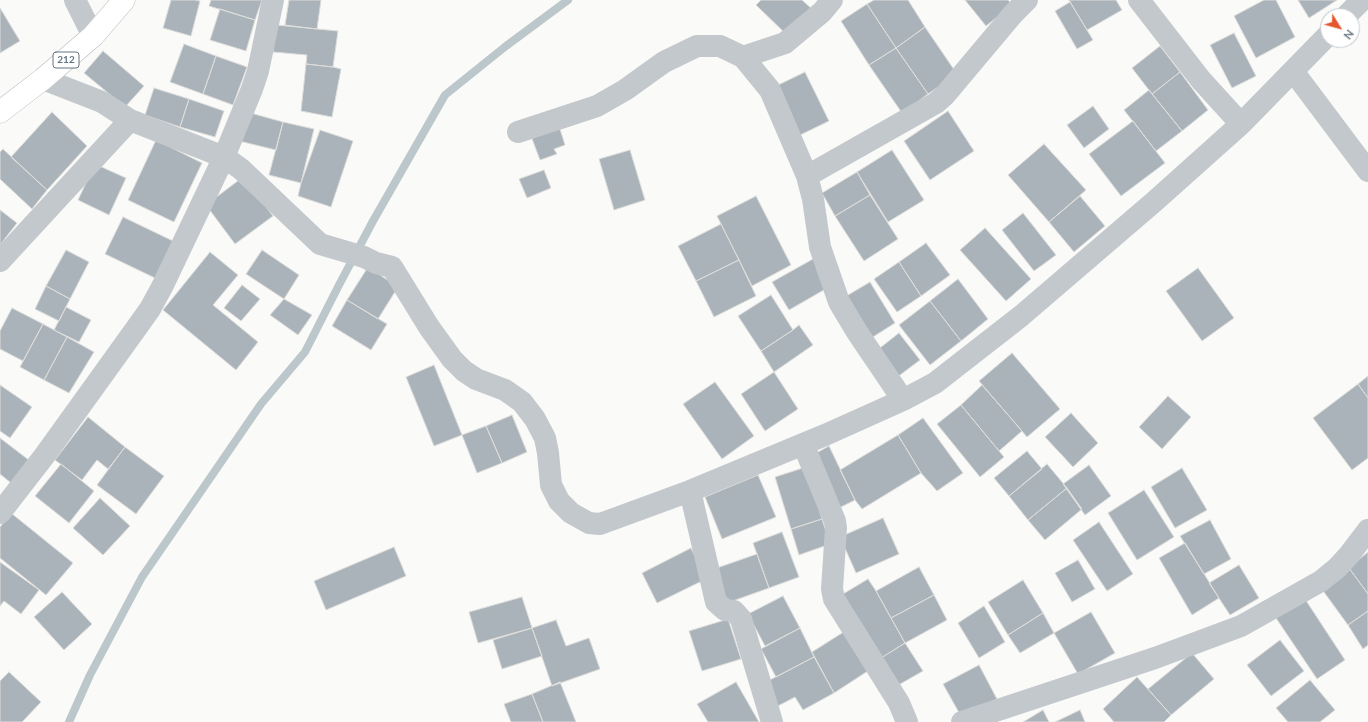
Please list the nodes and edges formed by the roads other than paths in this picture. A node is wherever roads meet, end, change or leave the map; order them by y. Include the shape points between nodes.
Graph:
1 (74, 0) edge
2 (124, 0) edge
3 (273, 0) edge
4 (832, 0) edge
5 (1027, 0) edge
6 (1139, 0) edge
7 (1362, 0) edge
8 (1354, 8) edge
9 (93, 36) junction
10 (1320, 43) edge
11 (743, 57) junction
12 (1293, 71) junction
13 (43, 79) junction
14 (0, 112) edge
15 (130, 120) junction
16 (1241, 124) junction
17 (518, 132) dead end
18 (224, 157) junction
19 (1368, 172) edge
20 (807, 176) junction
21 (0, 261) edge
22 (904, 400) junction
23 (804, 444) junction
24 (690, 490) junction
25 (0, 513) edge
26 (1368, 530) edge
27 (772, 722) edge
28 (907, 722) edge
29 (962, 722) edge

1 - 9 street
2 - 9 main road, 212
3 - 18 street via 258,71
4 - 11 street via 822,12 785,43
5 - 20 street via 945,96
6 - 16 street via 1201,80
7 - 8 street
9 - 13 main road, 212
10 - 12 street
11 - 17 street via 720,46 697,46 664,62 597,106
11 - 20 street via 770,90
12 - 16 street
12 - 19 street
13 - 14 main road, 212
13 - 15 street via 102,102
15 - 18 street
15 - 21 street
16 - 22 street via 1020,316 935,383
18 - 24 street via 242,168 320,244 392,267 452,359 476,379 505,390 522,402 544,438 551,485 559,501 571,513 589,523 600,524
18 - 25 street via 150,309
20 - 22 street via 820,247 839,302
22 - 23 street
23 - 24 street
23 - 28 street via 835,521 832,589 834,599 899,703
24 - 27 street via 716,602 741,619
26 - 29 street via 1349,555 1321,581 1241,626 1110,674

